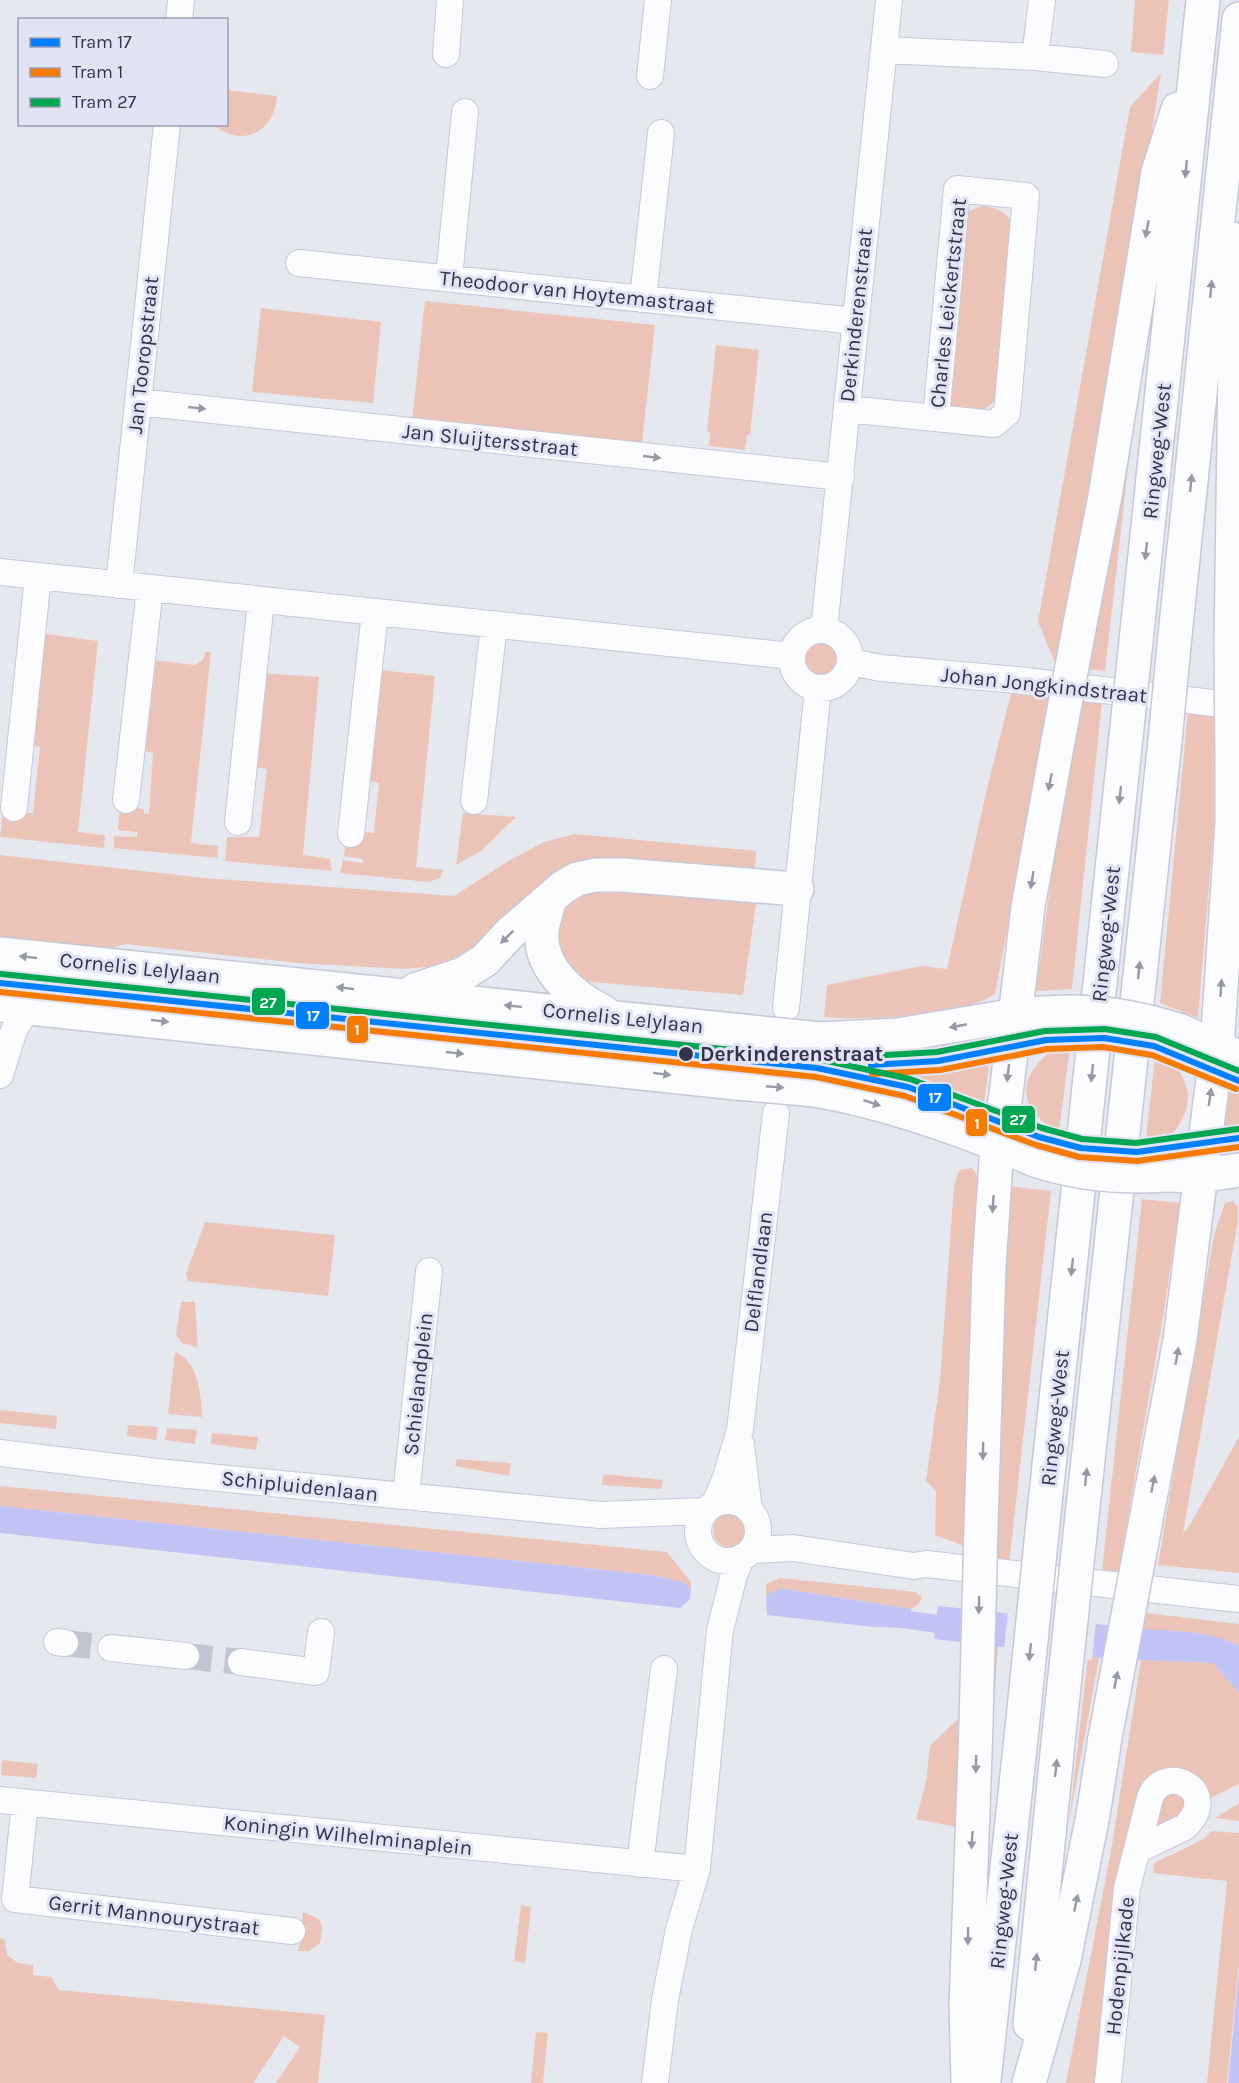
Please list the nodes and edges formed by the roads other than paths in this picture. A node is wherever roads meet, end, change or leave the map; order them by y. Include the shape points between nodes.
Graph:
1 (181, 0) edge
2 (450, 0) edge
3 (658, 0) edge
4 (889, 0) edge
5 (1042, 0) edge
6 (1203, 0) edge
7 (179, 18) edge
8 (1239, 19) edge
9 (1198, 48) junction
10 (884, 50) junction
11 (446, 54) dead end
12 (1035, 57) junction
13 (1105, 64) dead end
14 (650, 76) dead end
15 (465, 112) dead end
16 (167, 126) edge
17 (661, 133) dead end
18 (1225, 154) junction
19 (299, 263) dead end
20 (449, 278) junction
21 (643, 299) junction
22 (855, 321) junction
23 (138, 402) junction
24 (847, 410) junction
25 (936, 418) junction
26 (841, 477) junction
27 (0, 572) edge
28 (38, 576) junction
29 (119, 585) junction
30 (150, 588) junction
31 (261, 600) junction
32 (375, 612) junction
33 (494, 624) junction
34 (824, 629) junction
35 (791, 656) junction
36 (850, 662) junction
37 (818, 688) junction
38 (1239, 706) edge
39 (126, 800) dead end
40 (474, 801) dead end
41 (14, 808) dead end
42 (238, 822) dead end
43 (351, 834) dead end
44 (797, 889) junction
45 (550, 898) junction
46 (0, 954) edge
47 (403, 994) junction
48 (13, 1006) edge
49 (786, 1008) tunnel mouth
50 (1016, 1015) junction
51 (613, 1016) junction
52 (1228, 1052) edge
53 (0, 1075) edge
54 (776, 1113) tunnel mouth
55 (997, 1146) junction
56 (1239, 1170) edge
57 (1199, 1176) junction
58 (429, 1271) dead end
59 (740, 1430) junction
60 (0, 1453) edge
61 (406, 1497) junction
62 (710, 1507) junction
63 (601, 1515) junction
64 (753, 1516) junction
65 (704, 1548) junction
66 (746, 1554) junction
67 (926, 1564) junction
68 (1239, 1599) edge
69 (720, 1630) junction
70 (321, 1632) dead end
71 (111, 1648) tunnel mouth
72 (186, 1656) tunnel mouth
73 (240, 1662) tunnel mouth
74 (664, 1669) dead end
75 (12, 1801) edge
76 (1137, 1850) dead end
77 (640, 1864) junction
78 (697, 1869) junction
79 (292, 1931) dead end
80 (655, 2083) edge
81 (968, 2083) edge
82 (984, 2083) edge
83 (1024, 2083) edge
84 (1029, 2083) edge
85 (1108, 2083) edge

1 - 7 street
2 - 11 street
3 - 14 street
4 - 10 street, Derkinderenstraat
5 - 12 street
6 - 9 main road, Ringweg-West
8 - 18 main road, Ringweg-West
9 -> 50 main road, bridge via 1158,172 1105,496 1028,907
9 -> 82 main road, Ringweg-West, bridge
10 - 12 street
10 - 22 street, Derkinderenstraat
12 - 13 street
15 - 20 street
16 - 23 street, Jan Tooropstraat
17 - 21 street
52 -> 18 main road, bridge via 1236,295
83 -> 18 main road, Ringweg-West, bridge
19 - 20 street, Theodoor van Hoytemastraat
20 - 21 street, Theodoor van Hoytemastraat
21 - 22 street, Theodoor van Hoytemastraat
22 - 24 street, Derkinderenstraat
23 -> 26 street, Jan Sluijtersstraat
23 - 29 street, Jan Tooropstraat
24 - 25 street, Charles Leickertstraat
24 - 26 street, Derkinderenstraat
25 - 25 street, Charles Leickertstraat via 957,189 1026,196 1007,413 994,424
26 - 34 street, Derkinderenstraat
27 - 28 street
28 - 29 street
28 - 41 street
29 - 30 street
30 - 31 street
30 - 39 street
31 - 32 street
31 - 42 street
32 - 33 street
32 - 43 street
33 - 35 street
33 - 40 street
34 - 35 street via 805,633 797,640
34 - 36 street via 844,640
35 - 37 street via 798,677
36 - 37 street via 837,684
36 - 38 street, Johan Jongkindstraat
37 - 44 street
44 - 45 main road via 595,874 577,879
44 - 49 street
45 -> 47 main road via 485,960 463,974
45 - 51 main road via 542,931 549,963 560,981 580,1000
47 -> 46 main road, Cornelis Lelylaan
51 -> 47 main road, Cornelis Lelylaan
48 - 53 street via 14,1030
48 -> 55 main road, bridge via 815,1090 855,1097
50 -> 51 main road, Cornelis Lelylaan, bridge via 941,1030 820,1039
50 - 52 main road, Cornelis Lelylaan, bridge via 1084,1011 1118,1014 1181,1031
50 -> 55 main road
57 -> 52 main road
54 - 59 street, Delflandlaan
55 - 57 main road, bridge via 1063,1169
55 -> 81 main road, bridge via 989,1267 966,2006
56 - 57 main road
84 -> 57 main road, bridge via 1064,1960 1093,1815 1180,1340
58 - 61 street, Schielandplein
59 - 62 street, Delflandlaan via 726,1476
59 - 64 street, Delflandlaan
60 - 61 street, Schipluidenlaan
61 - 63 street, Schipluidenlaan
62 - 63 street, Schipluidenlaan
62 - 64 street via 733,1501
62 - 65 street via 698,1526
63 - 65 street, Schipluidenlaan via 658,1527
64 - 66 street via 758,1536
64 - 67 street via 782,1531 844,1538 915,1557
65 - 66 street via 726,1561
65 - 69 street via 714,1573
66 - 67 street via 793,1548 914,1566
66 - 69 street via 734,1575
67 - 68 street
69 - 78 street
70 - 73 street via 316,1672
71 - 72 street
74 - 77 street
75 - 77 street, Koningin Wilhelminaplein
75 - 79 street, Gerrit Mannourystraat via 15,1899
76 - 85 street, Hodenpijlkade via 1127,1888
77 - 78 street, Koningin Wilhelminaplein
78 - 80 street via 679,1929 665,2000

